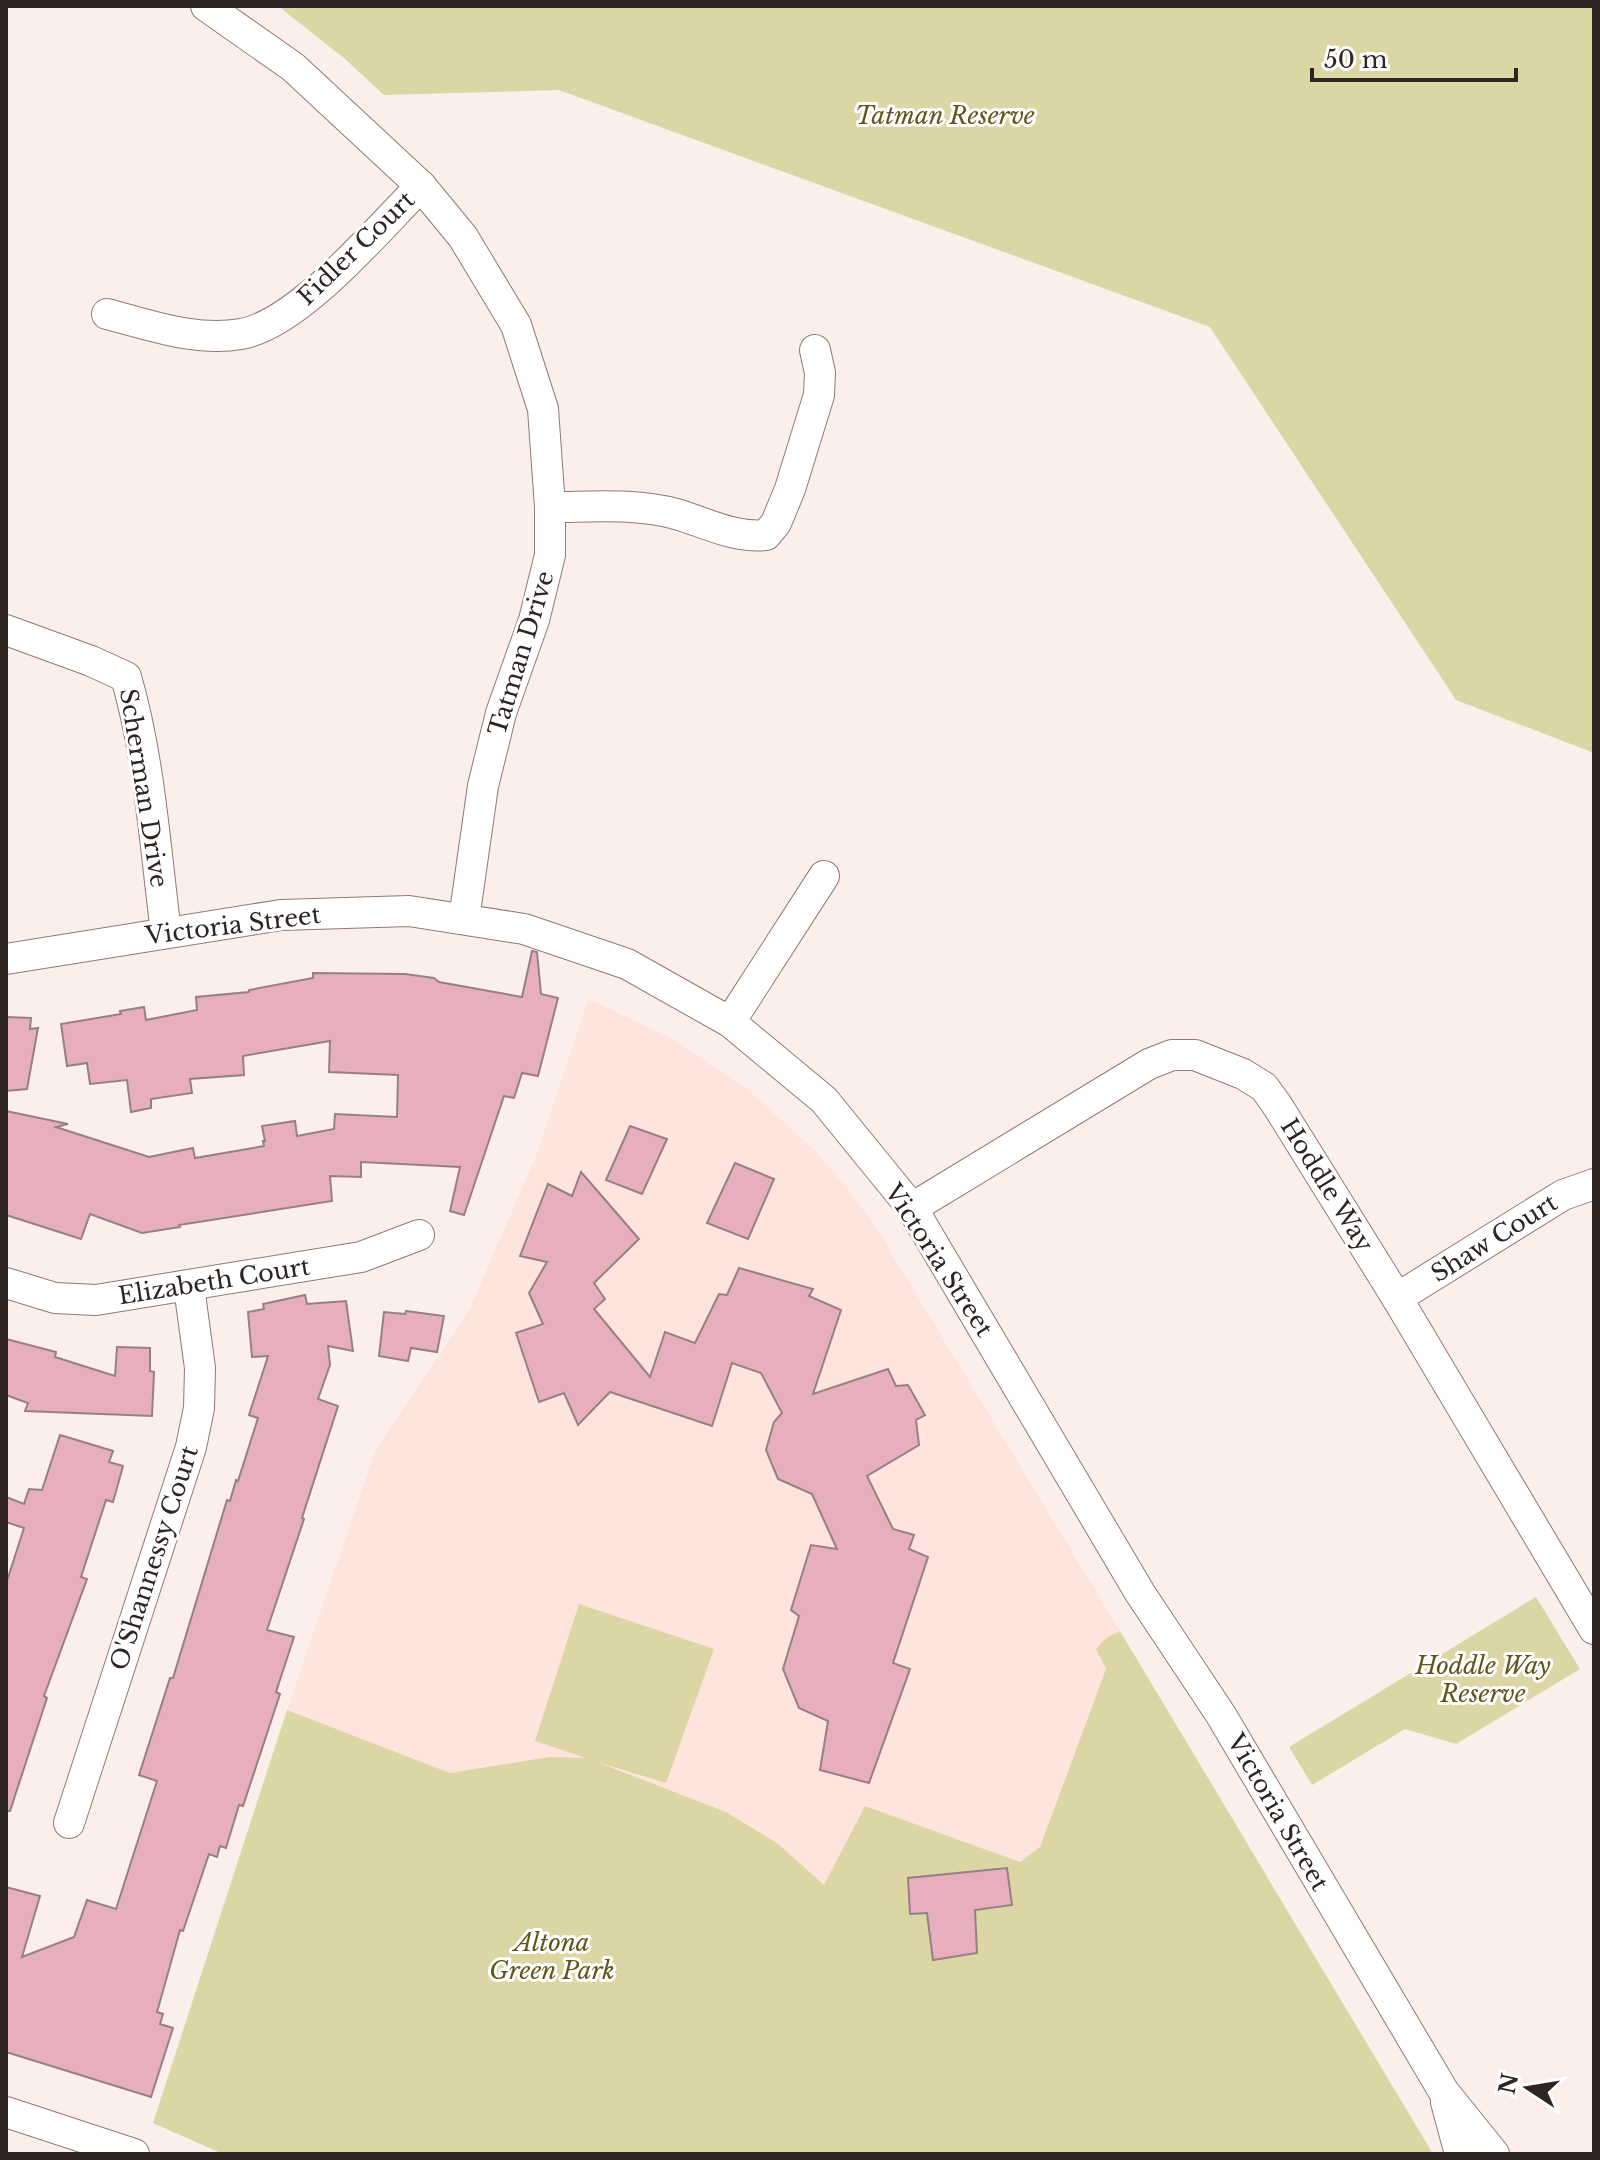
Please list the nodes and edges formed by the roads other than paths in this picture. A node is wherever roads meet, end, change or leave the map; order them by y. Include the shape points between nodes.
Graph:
1 (206, 6) edge
2 (230, 15) edge
3 (421, 186) junction
4 (107, 314) dead end
5 (815, 350) dead end
6 (550, 507) junction
7 (6, 630) edge
8 (824, 876) dead end
9 (464, 919) junction
10 (166, 932) junction
11 (6, 959) edge
12 (730, 1022) junction
13 (1594, 1184) edge
14 (912, 1208) junction
15 (419, 1235) dead end
16 (6, 1283) edge
17 (189, 1287) junction
18 (1397, 1298) junction
19 (1592, 1622) edge
20 (69, 1823) dead end
21 (1444, 2092) junction
22 (6, 2112) edge
23 (134, 2154) edge
24 (1460, 2154) edge
25 (1494, 2154) edge

1 - 2 street, Tatman Drive
2 - 3 street, Tatman Drive
3 - 4 street, Fidler Court via 325,283 285,315 242,334 184,334
3 - 6 street, Tatman Drive via 463,237 516,325 543,409
5 - 6 street via 819,395 790,489 766,535 747,537 674,514 622,507
6 - 9 street, Tatman Drive via 550,555 483,786
7 - 10 street, Scherman Drive via 126,677 145,769
8 - 12 street
9 - 10 street, Victoria Street via 409,911 281,915
9 - 12 street, Victoria Street via 524,929 627,964
10 - 11 street, Victoria Street
12 - 14 street, Victoria Street via 824,1100
13 - 18 street, Shaw Court via 1563,1195
14 - 18 street, Hoddle Way via 1149,1064 1172,1055 1195,1055 1264,1087
14 - 21 street, Victoria Street
15 - 17 street, Elizabeth Court via 361,1257
16 - 17 street, Elizabeth Court via 55,1298 96,1300
17 - 20 street, O'Shannessy Court via 200,1368 191,1447
18 - 19 street, Hoddle Way
21 - 24 street, Victoria Street
21 - 25 street, Victoria Street
22 - 23 street

